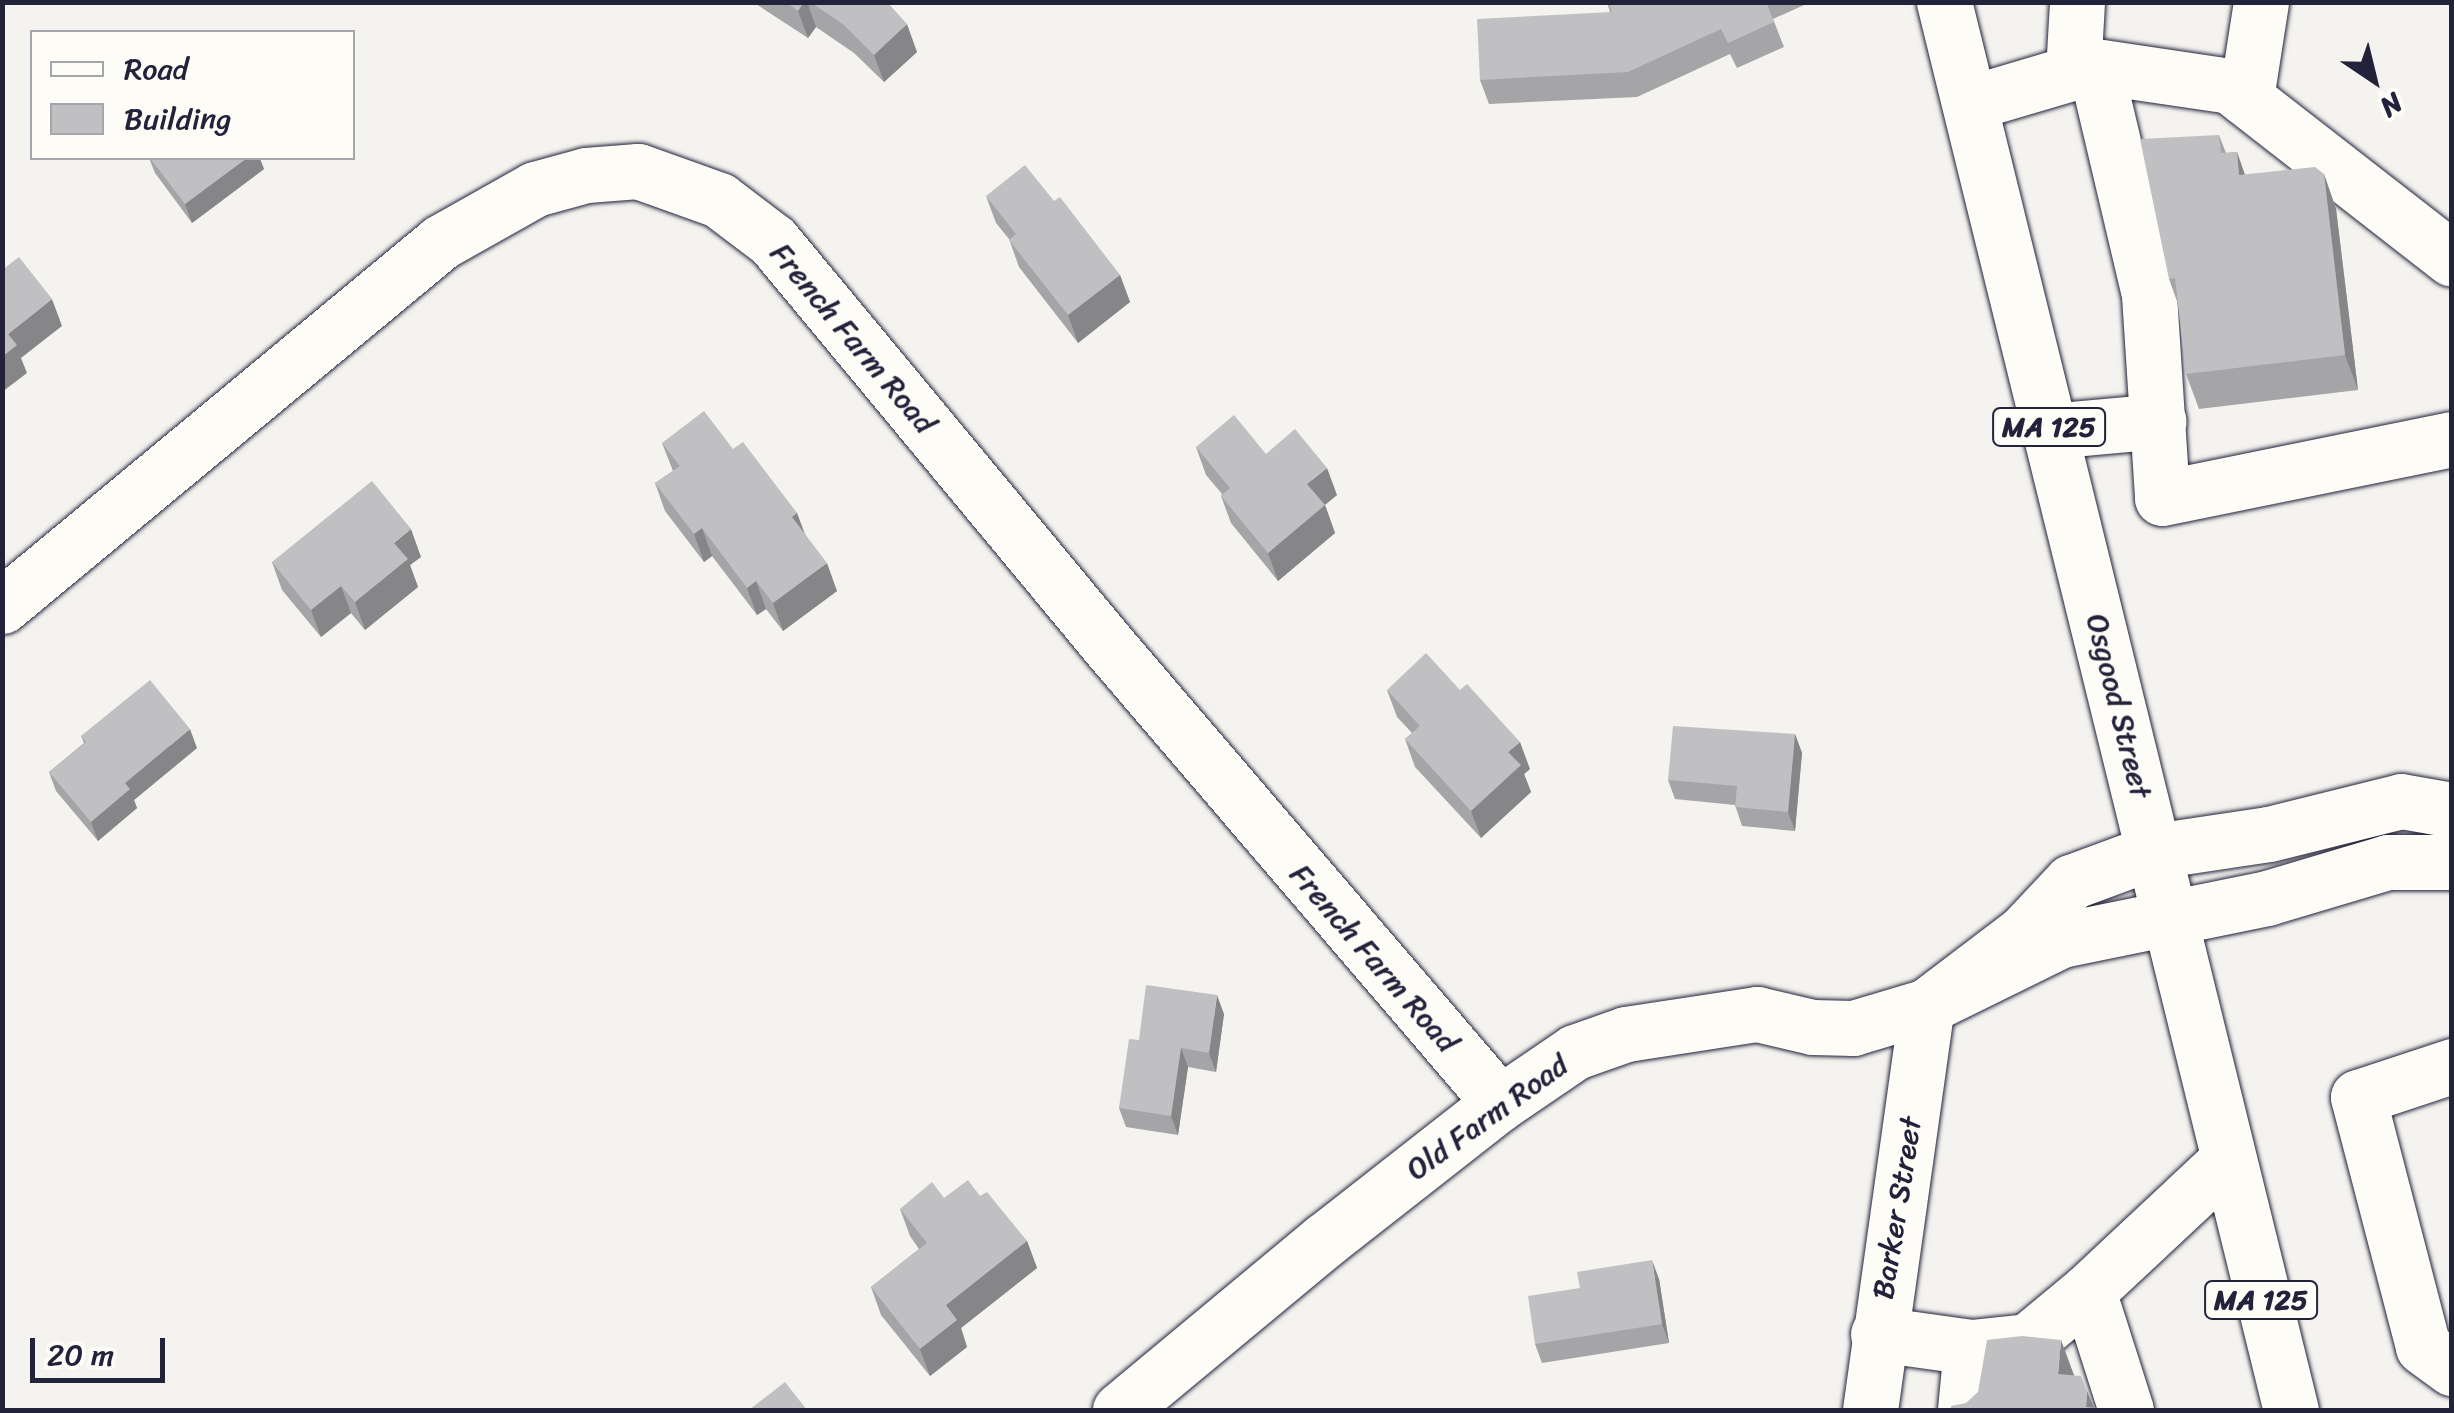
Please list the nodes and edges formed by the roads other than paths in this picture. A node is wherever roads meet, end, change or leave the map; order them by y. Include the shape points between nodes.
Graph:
1 (1944, 2) edge
2 (2077, 2) edge
3 (2261, 2) edge
4 (2084, 69) junction
5 (2246, 98) junction
6 (1970, 103) junction
7 (2452, 259) edge
8 (2159, 421) junction
9 (2050, 431) junction
10 (2452, 439) edge
11 (2, 606) edge
12 (2452, 810) edge
13 (2155, 852) junction
14 (2452, 862) edge
15 (2170, 916) junction
16 (1928, 1006) junction
17 (2452, 1066) edge
18 (2452, 1100) edge
19 (1500, 1102) junction
20 (2226, 1162) junction
21 (2088, 1290) junction
22 (1878, 1334) junction
23 (1971, 1346) junction
24 (2449, 1350) edge
25 (1120, 1410) edge
26 (1870, 1410) edge
27 (1964, 1410) edge
28 (2126, 1410) edge
29 (2291, 1410) edge

1 - 6 main road, Osgood Street / MA 125
2 - 4 main road
3 - 5 main road
4 - 5 main road via 2230,86
4 - 6 main road
4 - 8 main road via 2149,296
5 - 7 main road
6 - 9 main road, Osgood Street / MA 125
8 - 9 main road
8 - 10 main road via 2162,498
9 - 13 main road, Osgood Street / MA 125
11 - 19 main road, French Farm Road via 441,242 535,189 638,171 720,200 773,241
12 - 13 main road via 2401,801 2269,834
13 - 15 main road, Osgood Street / MA 125
13 - 16 main road via 2071,882 2024,932
14 - 15 main road via 2388,862 2267,898
15 - 16 main road via 2061,940
15 - 20 main road, Osgood Street / MA 125
16 - 19 main road, Old Farm Road via 1852,1028 1757,1014 1626,1034 1574,1052
16 - 22 main road, Barker Street
17 - 24 main road via 2358,1097 2423,1347
18 - 24 main road via 2406,1117 2396,1136
19 - 25 main road, Old Farm Road
20 - 21 main road
20 - 29 main road, Osgood Street / MA 125
21 - 23 main road via 2028,1342
21 - 28 main road
22 - 23 main road
22 - 26 main road, Barker Street
23 - 27 main road

